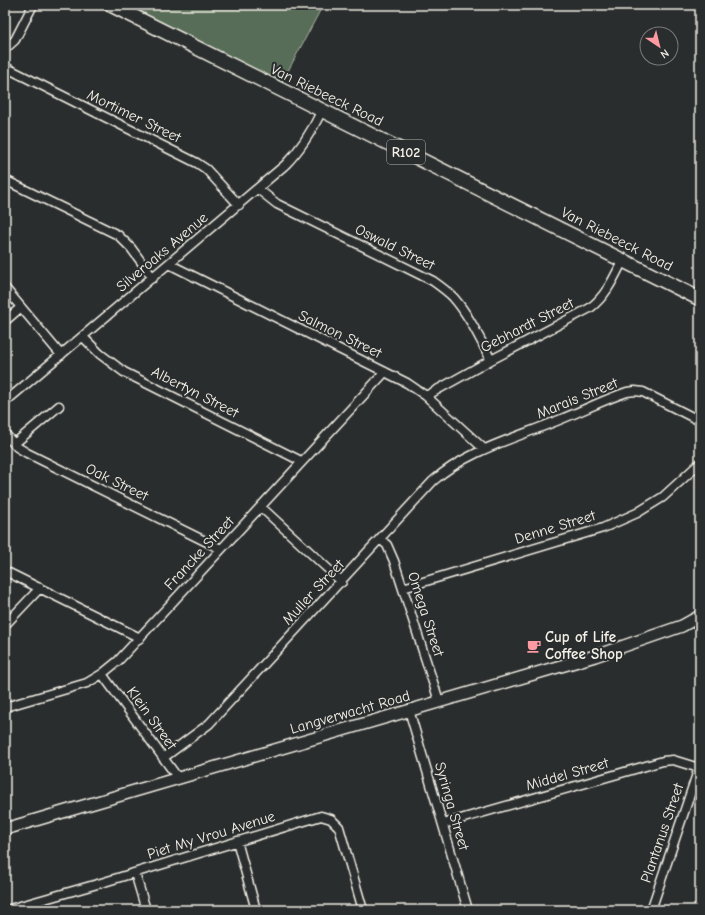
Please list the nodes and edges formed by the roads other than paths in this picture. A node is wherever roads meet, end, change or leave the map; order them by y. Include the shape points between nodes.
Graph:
1 (33, 5) edge
2 (111, 5) edge
3 (5, 49) edge
4 (5, 67) edge
5 (322, 110) junction
6 (5, 180) edge
7 (258, 189) junction
8 (239, 205) junction
9 (623, 260) junction
10 (169, 264) junction
11 (153, 278) junction
12 (5, 288) edge
13 (700, 299) edge
14 (20, 308) junction
15 (5, 321) edge
16 (83, 337) junction
17 (61, 355) junction
18 (491, 360) junction
19 (385, 372) junction
20 (426, 396) junction
21 (5, 402) edge
22 (59, 406) dead end
23 (700, 421) edge
24 (5, 434) edge
25 (14, 444) junction
26 (484, 449) junction
27 (302, 461) junction
28 (700, 464) edge
29 (260, 507) junction
30 (380, 539) junction
31 (221, 549) junction
32 (5, 571) edge
33 (342, 582) junction
34 (40, 588) junction
35 (403, 588) junction
36 (700, 616) edge
37 (5, 625) edge
38 (140, 638) junction
39 (102, 674) junction
40 (439, 702) junction
41 (5, 707) edge
42 (409, 710) junction
43 (163, 758) junction
44 (700, 767) edge
45 (178, 778) junction
46 (443, 824) junction
47 (5, 829) edge
48 (237, 841) junction
49 (135, 873) junction
50 (6, 910) edge
51 (146, 910) edge
52 (256, 910) edge
53 (363, 910) edge
54 (468, 910) edge
55 (651, 910) edge

1 - 3 street via 15,40
2 - 5 main road, Van Riebeeck Road / R102
4 - 8 street, Mortimer Street via 197,163 206,169
5 - 7 street, Silveroaks Avenue via 310,134 294,156
5 - 9 main road, Van Riebeeck Road / R102
6 - 11 street via 118,235
7 - 8 street, Silveroaks Avenue
7 - 18 street, Oswald Street via 277,204 443,288 467,316
8 - 10 street, Silveroaks Avenue
9 - 13 main road, Van Riebeeck Road / R102
9 - 18 street, Gebhardt Street via 598,302
10 - 11 street, Silveroaks Avenue
10 - 19 street, Salmon Street
11 - 16 street, Silveroaks Avenue
12 - 14 street
14 - 15 street
14 - 17 street
16 - 17 street, Silveroaks Avenue
16 - 27 street, Albertyn Street via 124,372
17 - 21 street, Silveroaks Avenue
18 - 20 street, Gebhardt Street
19 - 20 street, Salmon Street
19 - 27 street, Francke Street
20 - 26 street, Salmon Street
22 - 25 street
23 - 26 street, Marais Street via 643,392 627,392
24 - 25 street, Oak Street
25 - 31 street, Oak Street via 27,453
26 - 30 street, Muller Street via 446,470
27 - 29 street, Francke Street
28 - 35 street, Denne Street via 663,497 637,513 603,528
29 - 31 street, Francke Street
29 - 33 street
30 - 33 street, Muller Street
30 - 35 street, Omega Street via 387,545
31 - 38 street, Francke Street
32 - 34 street
33 - 43 street, Muller Street via 209,724
34 - 37 street
34 - 38 street
35 - 40 street, Omega Street
36 - 40 street, Langverwacht Road via 682,626 627,646
38 - 39 street, Francke Street
39 - 41 street, Francke Street via 74,688
39 - 43 street, Klein Street
40 - 42 street, Langverwacht Road
42 - 45 street, Langverwacht Road
42 - 46 street, Syringa Street
43 - 45 street, Klein Street
44 - 46 street, Middel Street via 673,760 663,761
44 - 55 street, Plantanus Street
45 - 47 street, Langverwacht Road
46 - 54 street, Syringa Street
48 - 49 street, Piet My Vrou Avenue
48 - 52 street
48 - 53 street, Piet My Vrou Avenue via 321,816 330,819 339,827
49 - 50 street, Piet My Vrou Avenue
49 - 51 street

